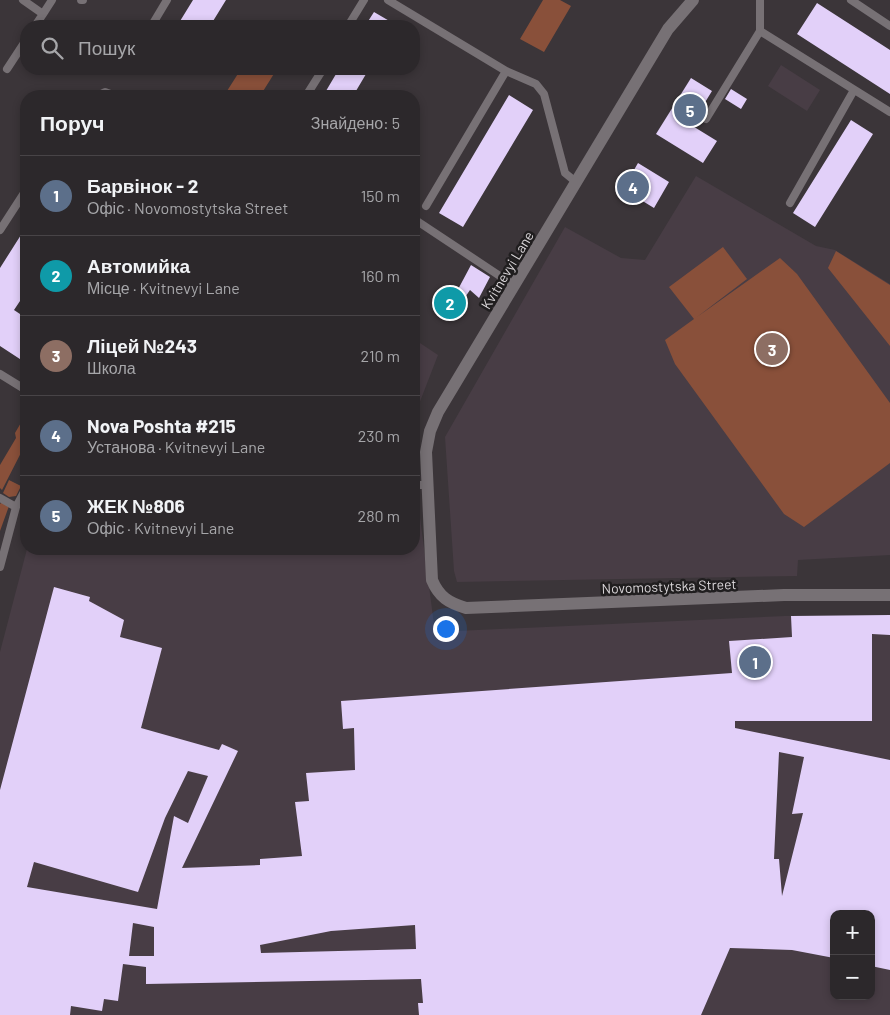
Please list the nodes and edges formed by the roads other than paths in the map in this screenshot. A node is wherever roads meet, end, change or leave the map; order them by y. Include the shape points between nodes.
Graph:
1 (23, 0) edge
2 (52, 0) edge
3 (167, 0) edge
4 (364, 0) edge
5 (388, 0) edge
6 (694, 0) edge
7 (760, 0) edge
8 (851, 0) edge
9 (43, 14) junction
10 (39, 20) edge
11 (155, 20) edge
12 (352, 20) edge
13 (890, 26) edge
14 (760, 31) junction
15 (20, 49) edge
16 (7, 69) dead end
17 (506, 71) junction
18 (319, 75) edge
19 (310, 90) edge
20 (854, 90) junction
21 (890, 112) edge
22 (706, 119) dead end
23 (576, 182) junction
24 (20, 199) edge
25 (790, 203) dead end
26 (426, 206) dead end
27 (420, 226) edge
28 (0, 230) edge
29 (516, 286) junction
30 (0, 374) edge
31 (20, 386) edge
32 (420, 485) edge
33 (0, 498) edge
34 (20, 499) edge
35 (16, 507) junction
36 (0, 568) edge
37 (890, 595) edge
38 (450, 603) joint

1 - 9 lane
2 - 9 lane
3 - 11 lane
4 - 12 lane
5 - 17 lane
6 - 23 street, Kvitnevyi Lane via 668,29
7 - 14 lane
8 - 13 lane
9 - 10 lane
14 - 20 lane
14 - 22 lane
15 - 16 lane
17 - 23 lane via 536,84 544,94 565,172
17 - 26 lane
18 - 19 lane
20 - 21 lane
20 - 25 lane
23 - 29 street, Kvitnevyi Lane
24 - 28 lane
27 - 29 lane
29 - 32 street, Kvitnevyi Lane via 438,412 430,431
30 - 31 lane
32 - 38 street, Kvitnevyi Lane via 432,580 438,592
33 - 35 lane
34 - 35 lane
35 - 36 lane
37 - 38 street, Novomostytska Street via 466,608

